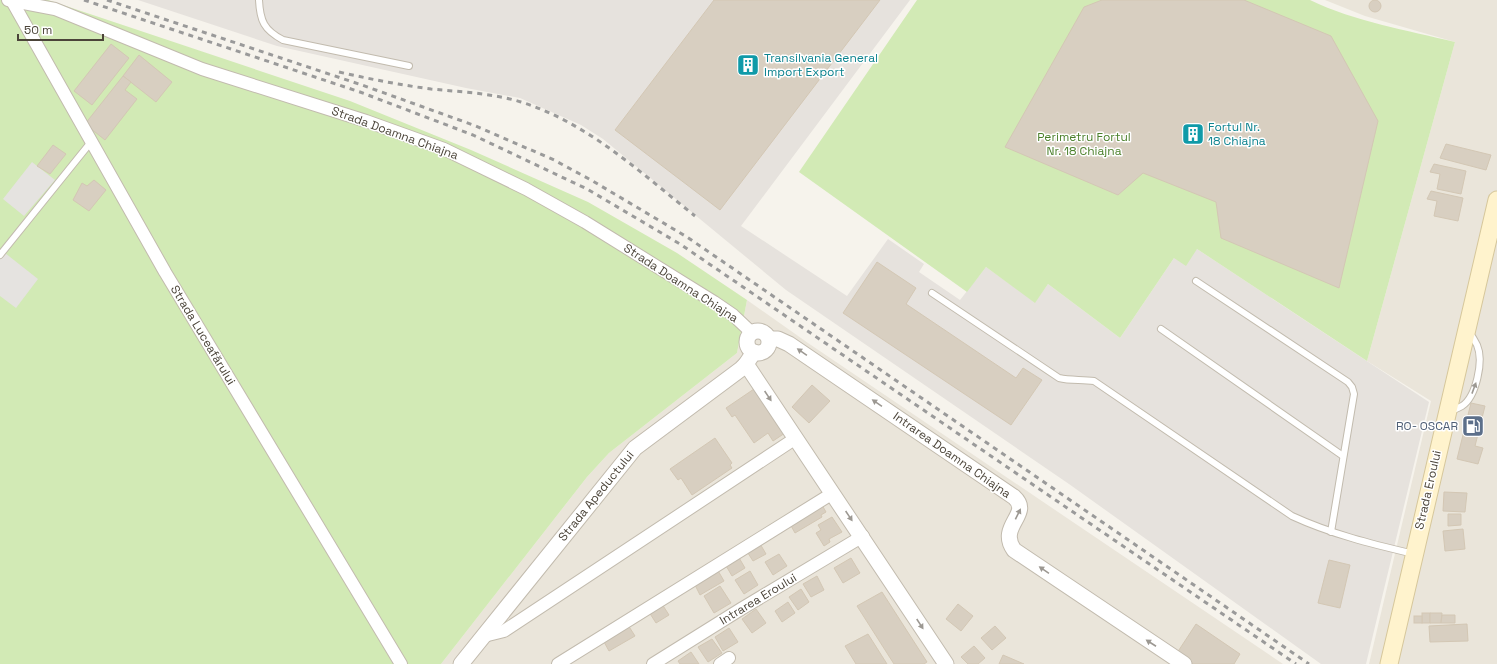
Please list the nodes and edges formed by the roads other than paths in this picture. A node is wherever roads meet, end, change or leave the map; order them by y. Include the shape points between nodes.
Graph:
1 (259, 0) edge
2 (10, 1) edge
3 (409, 66) dead end
4 (91, 142) junction
5 (1497, 200) edge
6 (0, 255) edge
7 (1196, 281) dead end
8 (932, 293) dead end
9 (1161, 329) dead end
10 (752, 333) junction
11 (769, 339) junction
12 (750, 358) junction
13 (796, 438) junction
14 (1343, 456) junction
15 (833, 492) junction
16 (1331, 532) junction
17 (863, 536) junction
18 (1414, 554) junction
19 (484, 636) junction
20 (401, 664) edge
21 (462, 664) edge
22 (558, 664) edge
23 (653, 664) edge
24 (946, 664) edge
25 (1184, 664) edge
26 (1389, 664) edge

1 - 3 lane via 263,23 283,40
2 - 4 street, Strada Luceafărului
2 - 10 street, Strada Doamna Chiajna via 55,9 202,68 444,149 526,189 585,222 714,302
4 - 6 lane
4 - 20 street, Strada Luceafărului via 169,279
5 - 18 main road, Strada Eroului
7 - 14 lane via 1350,384 1354,394
8 - 16 lane via 1059,378 1094,382 1292,516
9 - 14 lane
10 - 11 street via 762,331
10 - 12 street via 747,341
11 - 12 street, Strada Apeductului via 764,351
25 -> 11 street, Intrarea Doamna Chiajna via 1014,550 1010,545 1011,528 1021,508 1014,497 790,344 778,339
12 -> 13 street
12 - 19 street, Strada Apeductului via 635,448
13 - 15 street
13 - 19 street via 504,631
14 - 16 lane
15 -> 17 street
15 - 22 street
16 - 18 lane
17 - 23 street, Intrarea Eroului
17 -> 24 street
18 - 26 main road, Strada Eroului
19 - 21 street, Strada Apeductului

